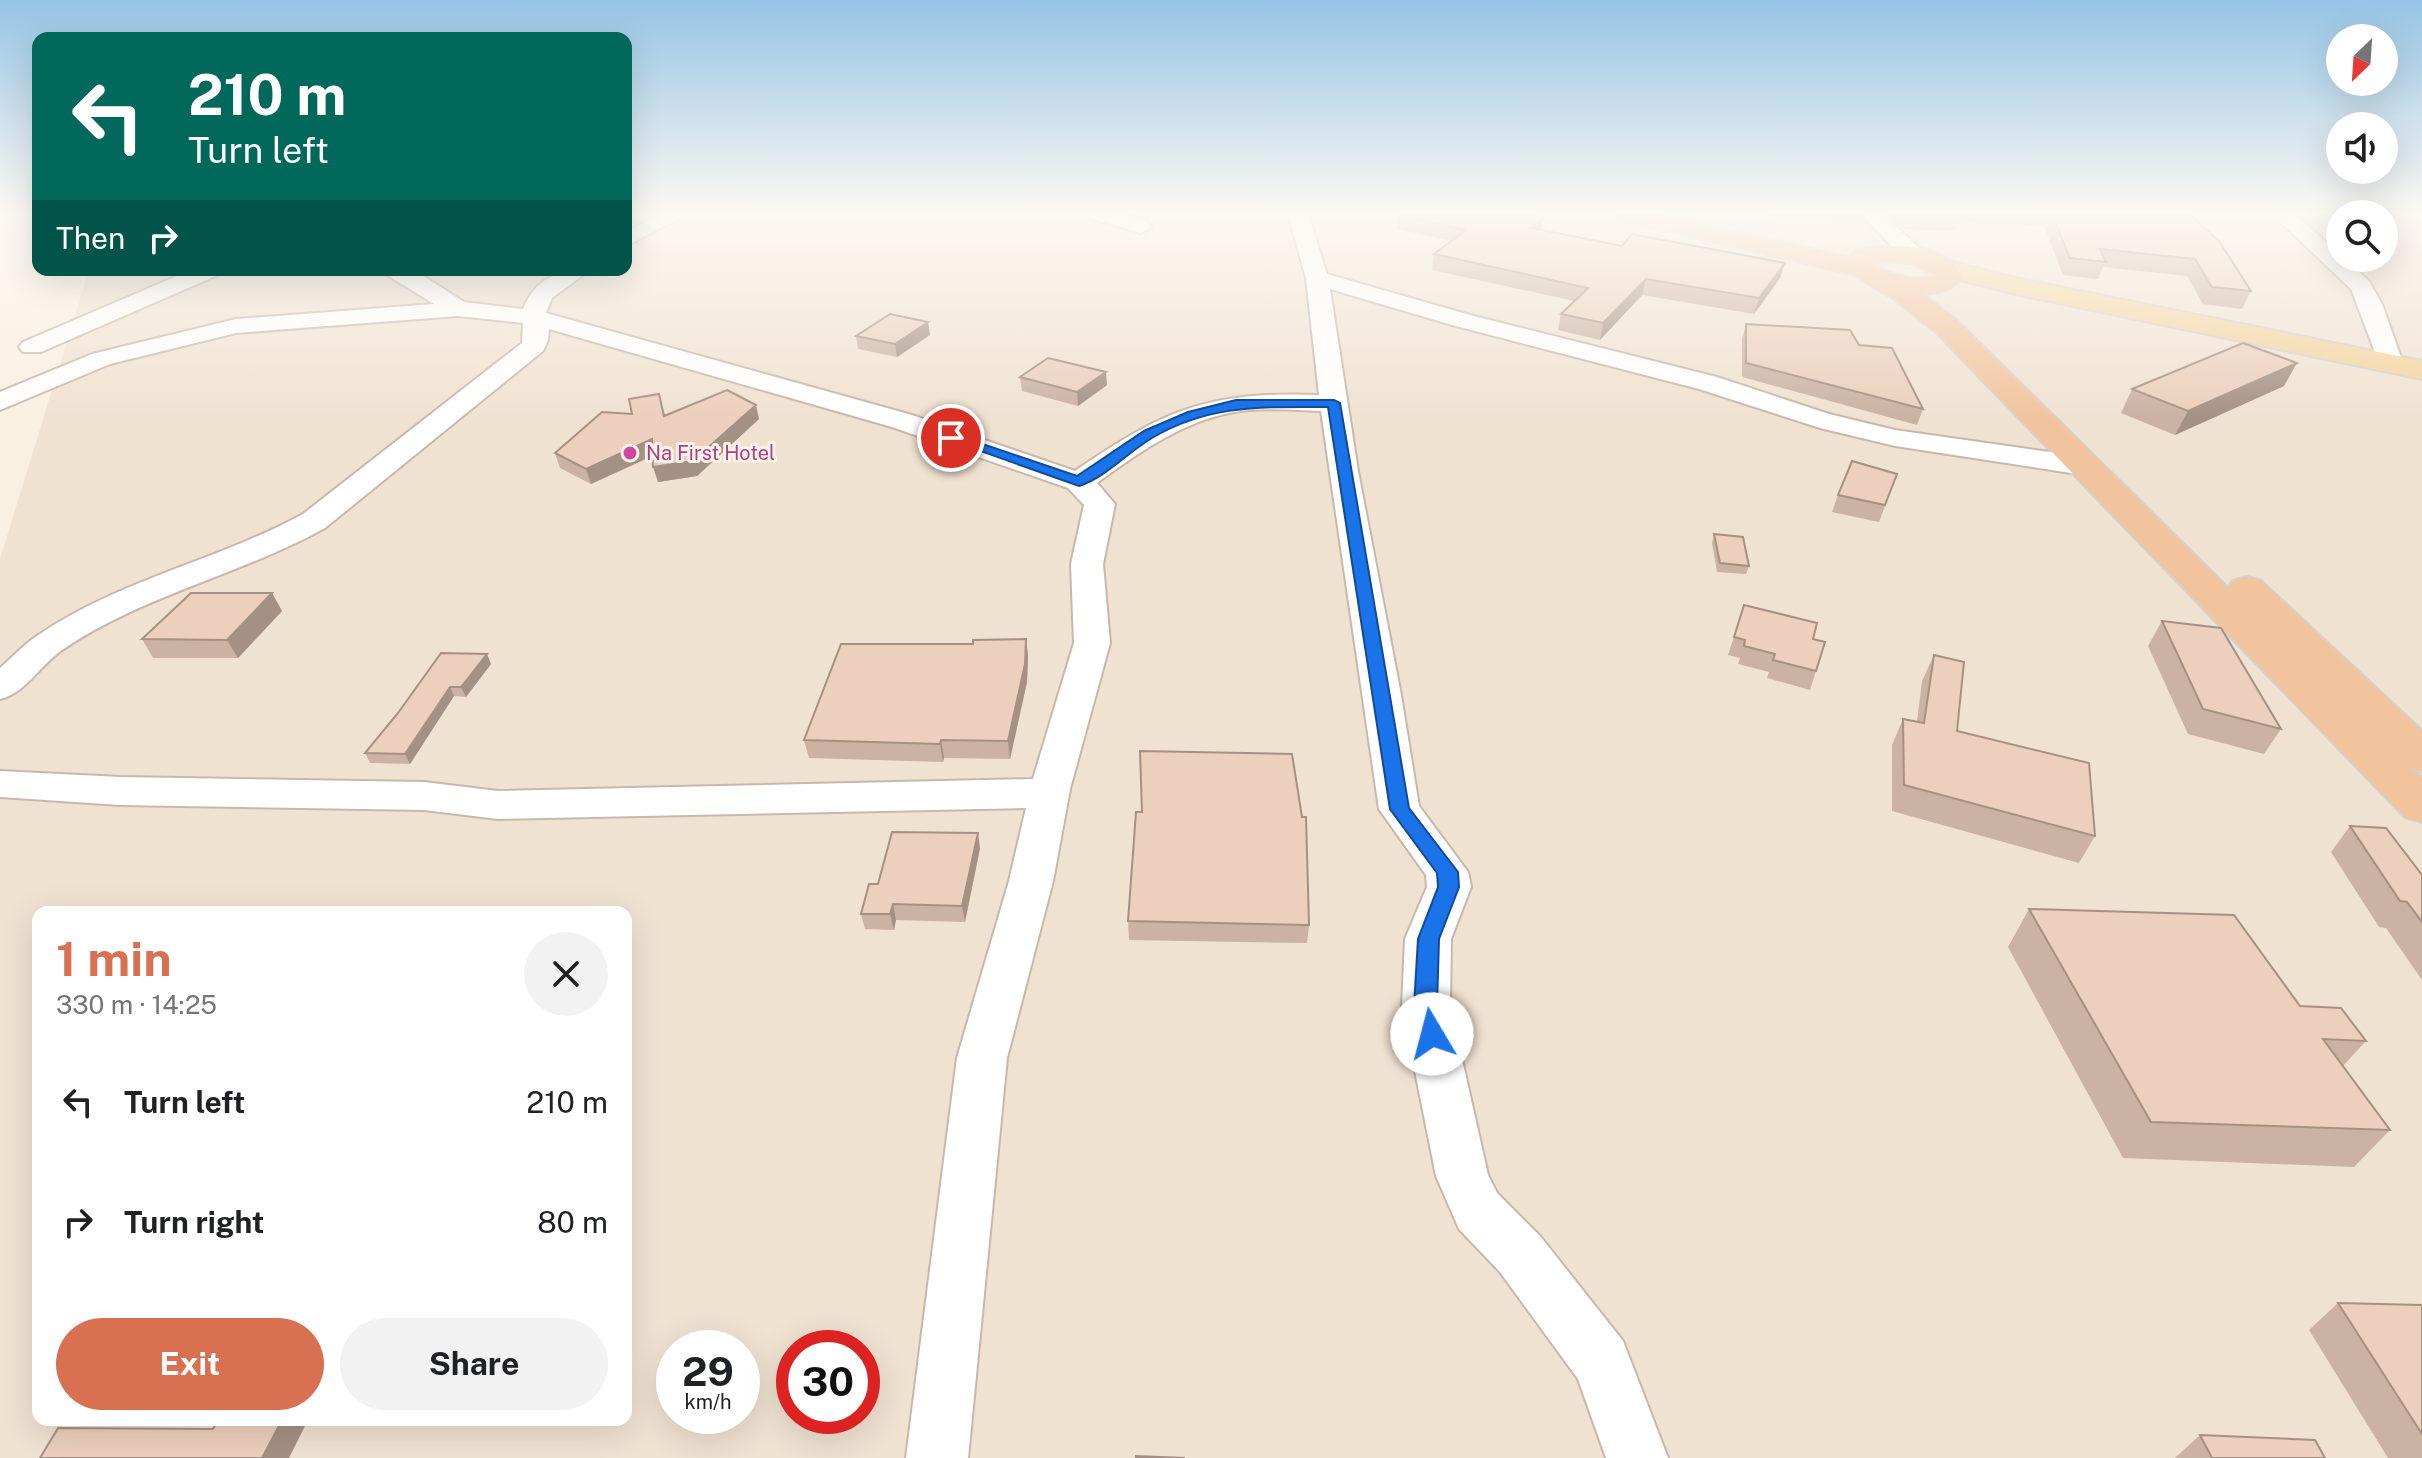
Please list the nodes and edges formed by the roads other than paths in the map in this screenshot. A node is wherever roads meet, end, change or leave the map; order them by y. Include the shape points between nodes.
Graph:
1 (180, 282) edge
2 (417, 282) edge
3 (560, 282) edge
4 (1318, 282) edge
5 (1331, 282) edge
6 (1892, 282) edge
7 (1948, 282) edge
8 (1966, 282) edge
9 (1983, 282) edge
10 (2357, 282) edge
11 (458, 309) junction
12 (534, 317) junction
13 (161, 343) junction
14 (2390, 363) junction
15 (2422, 370) edge
16 (2422, 380) edge
17 (0, 402) edge
18 (1334, 403) junction
19 (2084, 466) junction
20 (1079, 482) junction
21 (0, 688) edge
22 (2422, 756) edge
23 (0, 784) edge
24 (1050, 789) junction
25 (2422, 806) edge
26 (937, 1458) edge
27 (1637, 1458) edge

1 - 13 street via 21,346 115,338
2 - 11 street
3 - 12 street via 542,294
4 - 18 street
5 - 19 street via 1708,383 1820,420 1895,438
6 - 19 highway via 1946,326
7 - 22 highway via 2111,459
8 - 16 main road
9 - 14 main road
10 - 14 street
11 - 12 street
11 - 13 street via 236,326
12 - 20 street via 902,421
12 - 21 street via 539,332 534,346 314,521 101,614 48,644
13 - 17 street via 101,359
14 - 15 main road
18 - 20 street via 1236,403 1192,414 1148,434
18 - 27 street via 1399,809 1447,872 1449,887 1428,939 1426,1006 1462,1176 1478,1211 1520,1254 1602,1362
19 - 25 highway
20 - 24 street via 1100,504 1087,564 1092,643
23 - 24 street via 424,796 498,805 1026,794
24 - 26 street via 1031,881 982,1058

